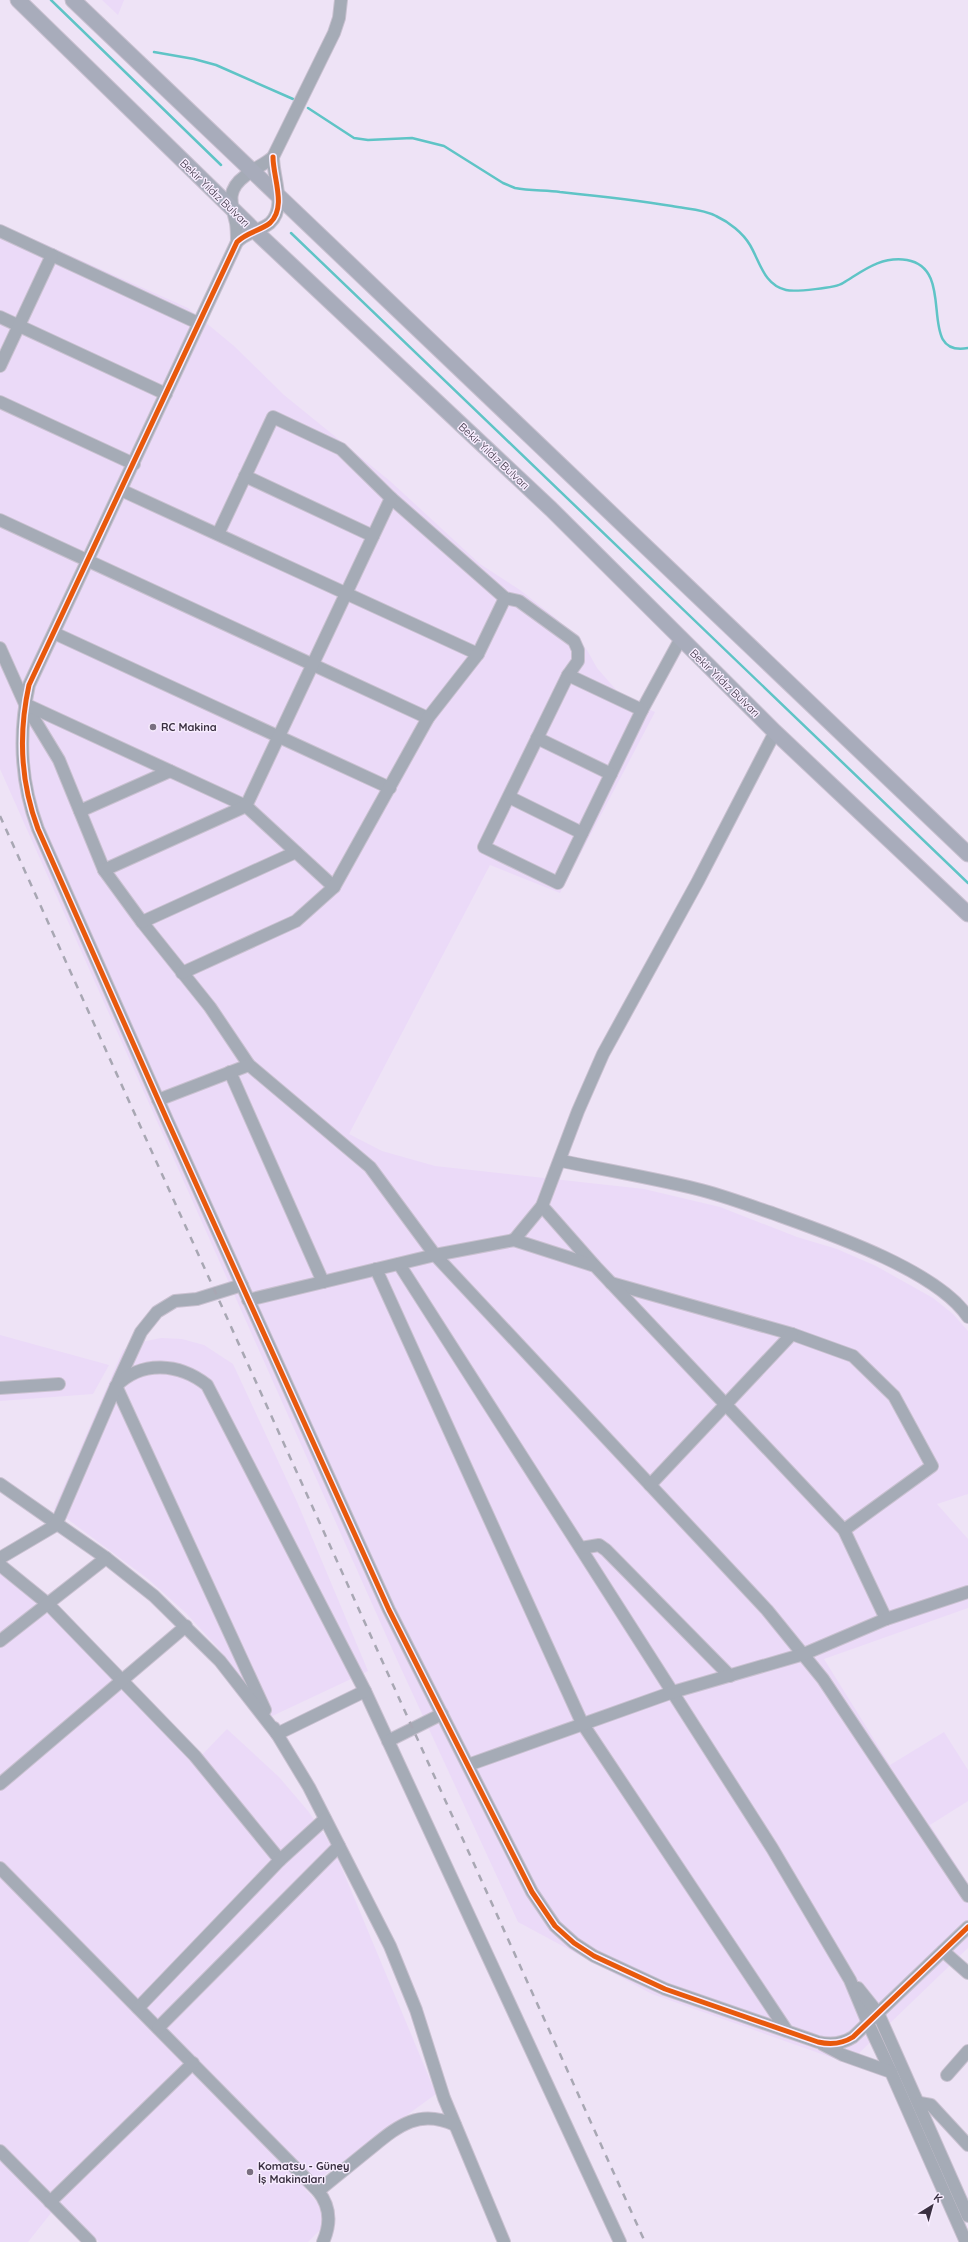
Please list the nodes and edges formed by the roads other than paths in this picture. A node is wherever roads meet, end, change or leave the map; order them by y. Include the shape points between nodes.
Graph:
1 (18, 0) edge
2 (73, 0) edge
3 (341, 0) edge
4 (273, 157) junction
5 (252, 171) junction
6 (278, 195) junction
7 (231, 207) junction
8 (254, 230) junction
9 (0, 231) edge
10 (237, 242) junction
11 (52, 255) junction
12 (0, 317) edge
13 (198, 323) junction
14 (19, 326) junction
15 (0, 366) edge
16 (166, 394) junction
17 (0, 402) edge
18 (134, 464) junction
19 (245, 476) junction
20 (121, 490) junction
21 (391, 498) junction
22 (0, 520) edge
23 (218, 534) junction
24 (373, 536) junction
25 (88, 560) junction
26 (346, 593) junction
27 (505, 598) junction
28 (54, 633) junction
29 (680, 640) junction
30 (0, 648) edge
31 (478, 654) junction
32 (313, 664) junction
33 (568, 675) junction
34 (25, 704) junction
35 (642, 710) junction
36 (428, 718) junction
37 (775, 732) junction
38 (279, 737) junction
39 (537, 738) junction
40 (170, 771) junction
41 (611, 774) junction
42 (390, 788) junction
43 (509, 797) junction
44 (246, 806) junction
45 (80, 811) junction
46 (582, 833) junction
47 (296, 852) junction
48 (968, 854) edge
49 (104, 870) junction
50 (334, 887) junction
51 (968, 914) edge
52 (142, 922) junction
53 (182, 972) junction
54 (249, 1065) junction
55 (230, 1072) junction
56 (158, 1100) junction
57 (560, 1161) junction
58 (542, 1206) junction
59 (514, 1240) junction
60 (435, 1255) junction
61 (399, 1264) junction
62 (595, 1266) junction
63 (376, 1269) junction
64 (322, 1282) junction
65 (611, 1283) junction
66 (242, 1285) junction
67 (248, 1300) junction
68 (968, 1317) edge
69 (792, 1334) junction
70 (59, 1384) dead end
71 (117, 1386) junction
72 (0, 1388) edge
73 (727, 1406) junction
74 (0, 1484) edge
75 (650, 1486) junction
76 (56, 1525) junction
77 (844, 1530) junction
78 (581, 1548) junction
79 (0, 1558) edge
80 (106, 1558) junction
81 (0, 1565) edge
82 (968, 1592) edge
83 (48, 1604) junction
84 (886, 1619) junction
85 (186, 1626) junction
86 (0, 1641) edge
87 (804, 1654) junction
88 (730, 1676) junction
89 (121, 1680) junction
90 (365, 1691) junction
91 (673, 1692) junction
92 (442, 1714) junction
93 (582, 1723) junction
94 (277, 1734) junction
95 (388, 1741) junction
96 (468, 1766) junction
97 (0, 1784) edge
98 (325, 1819) junction
99 (339, 1846) junction
100 (280, 1860) junction
101 (0, 1868) edge
102 (968, 1896) edge
103 (968, 1927) edge
104 (943, 1951) junction
105 (968, 1973) edge
106 (850, 1980) junction
107 (138, 2008) junction
108 (878, 2013) junction
109 (868, 2023) junction
110 (158, 2028) junction
111 (787, 2031) junction
112 (818, 2042) junction
113 (968, 2051) edge
114 (193, 2064) junction
115 (892, 2072) junction
116 (947, 2075) dead end
117 (920, 2103) junction
118 (455, 2125) junction
119 (968, 2146) edge
120 (0, 2151) edge
121 (318, 2191) junction
122 (50, 2202) junction
123 (968, 2216) edge
124 (618, 2241) edge
125 (90, 2242) edge
126 (323, 2242) edge
127 (504, 2242) edge
128 (966, 2242) edge

1 - 7 main road, Bekir Yıldız Bulvarı
2 - 5 main road
3 - 4 street via 334,33
4 - 5 street
4 - 6 street
5 - 6 main road
5 - 7 street via 232,188
6 - 8 street via 279,206 270,223
6 - 48 main road
7 - 8 main road, Bekir Yıldız Bulvarı
7 - 10 street via 236,224
8 - 10 street
8 - 29 main road, Bekir Yıldız Bulvarı via 551,509
9 - 11 street
10 - 13 street
11 - 13 street
11 - 14 street
12 - 14 street
13 - 16 street
14 - 15 street
14 - 16 street
16 - 18 street
17 - 18 street
18 - 20 street
19 - 21 street via 273,417 341,449
19 - 23 street
19 - 24 street
20 - 23 street
20 - 25 street
21 - 24 street
21 - 27 street
22 - 25 street
23 - 26 street
24 - 26 street
25 - 28 street
25 - 32 street
26 - 31 street
26 - 32 street
27 - 31 street
27 - 33 street via 519,601 574,640 578,650 578,661
28 - 34 street via 29,685
28 - 38 street
29 - 35 street
29 - 37 main road, Bekir Yıldız Bulvarı
30 - 34 street
31 - 36 street
32 - 36 street
32 - 38 street
33 - 35 street
33 - 39 street
34 - 40 street
34 - 45 street via 59,760
34 - 56 street via 22,763 32,813
35 - 41 street
36 - 42 street
37 - 51 main road, Bekir Yıldız Bulvarı
37 - 57 street via 698,881 603,1054
38 - 42 street
38 - 44 street
39 - 41 street
39 - 43 street
40 - 44 street
40 - 45 street
41 - 46 street
42 - 50 street
43 - 46 street
43 - 46 street via 484,847 524,867 558,883
44 - 47 street
44 - 49 street
45 - 49 street
47 - 50 street
47 - 52 street
49 - 52 street
50 - 53 street via 296,921
52 - 53 street
53 - 54 street via 210,1007
54 - 55 street
54 - 60 street via 370,1167
55 - 56 street
55 - 64 street
56 - 66 street
57 - 58 street
57 - 68 street via 698,1189 830,1235 909,1271 950,1298
58 - 59 street
58 - 62 street
59 - 60 street
59 - 62 street
60 - 61 street
60 - 75 street
61 - 63 street
61 - 78 street
62 - 65 street
63 - 64 street
63 - 93 street
64 - 67 street
65 - 69 street
65 - 73 street
66 - 67 street
66 - 71 street via 197,1299 175,1301 157,1312 141,1332
67 - 92 street via 389,1610
69 - 73 street
69 - 77 street via 853,1356 894,1396 932,1466
70 - 72 street
71 - 76 street
71 - 90 street via 137,1371 162,1367 186,1372 207,1385
71 - 94 street
73 - 75 street
73 - 77 street
74 - 76 street
75 - 87 street via 767,1610
76 - 79 street
76 - 80 street
77 - 84 street
78 - 88 street via 599,1546 606,1550
78 - 91 street
80 - 83 street
80 - 85 street via 148,1591
81 - 83 street
82 - 84 street
83 - 86 street
83 - 89 street
84 - 87 street
85 - 89 street
85 - 94 street via 240,1685
87 - 88 street
87 - 102 street via 824,1679
88 - 91 street
89 - 97 street
89 - 100 street via 195,1756
90 - 94 street
90 - 95 street
91 - 93 street
91 - 106 street via 772,1848
92 - 95 street
92 - 96 street
93 - 96 street
93 - 111 street
94 - 98 street
95 - 124 street
96 - 111 street via 538,1904 564,1936 594,1956 665,1989
98 - 99 street
98 - 100 street
99 - 110 street
99 - 118 street via 404,1978
100 - 107 street
101 - 107 street
103 - 104 street
104 - 105 street
104 - 108 street
106 - 108 street
106 - 109 street
107 - 110 street
108 - 109 street
108 - 117 street
109 - 112 street via 843,2042
109 - 115 street
110 - 114 street
111 - 112 street
112 - 115 street via 843,2055
113 - 116 street
114 - 121 street
114 - 122 street
115 - 128 street
117 - 119 street via 931,2106
117 - 123 street
118 - 121 street via 433,2119 418,2119 404,2124
118 - 127 street
120 - 122 street
121 - 126 street via 329,2211
122 - 125 street

